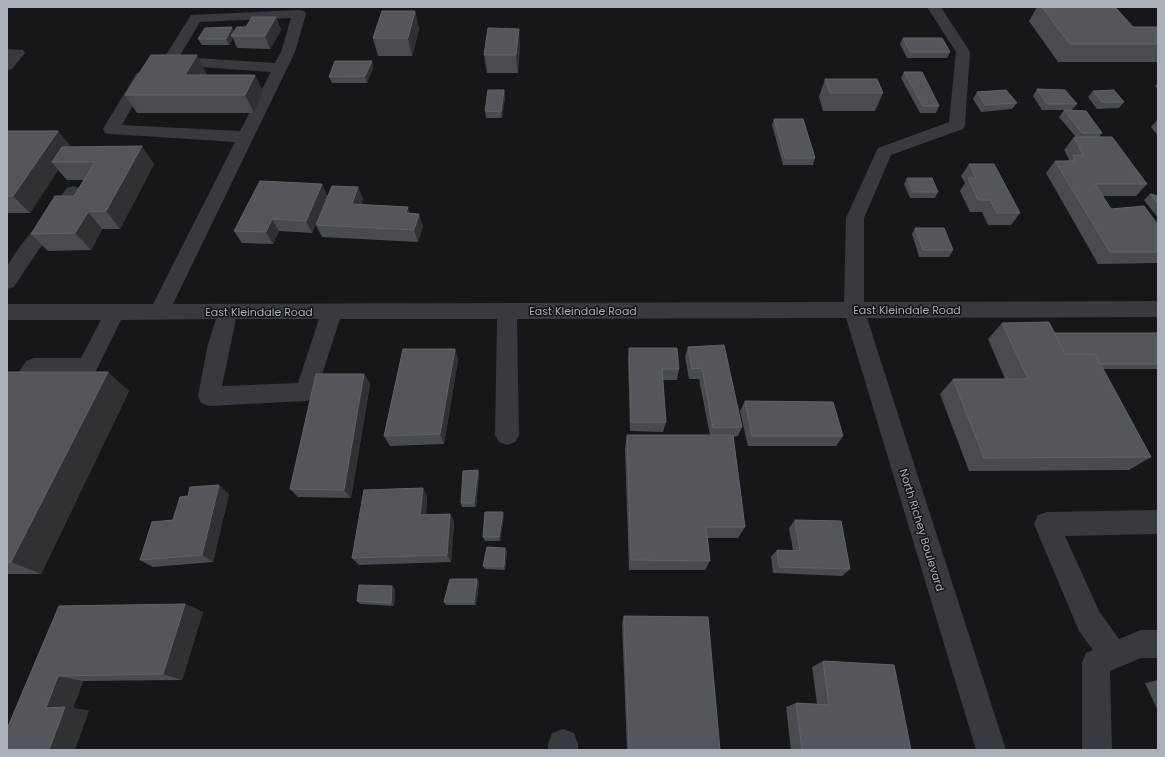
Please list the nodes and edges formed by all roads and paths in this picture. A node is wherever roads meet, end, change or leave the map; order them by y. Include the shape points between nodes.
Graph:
1 (934, 7) edge
2 (7, 53) edge
3 (168, 61) junction
4 (7, 66) edge
5 (280, 68) junction
6 (246, 137) junction
7 (74, 192) dead end
8 (7, 282) edge
9 (1158, 309) edge
10 (854, 310) junction
11 (332, 311) junction
12 (507, 311) junction
13 (7, 312) edge
14 (115, 312) junction
15 (159, 312) junction
16 (228, 312) junction
17 (7, 409) edge
18 (507, 435) dead end
19 (1158, 522) edge
20 (1158, 644) edge
21 (1114, 655) junction
22 (991, 750) edge
23 (1097, 750) edge

1 - 10 street, North Richey Boulevard via 963,52 957,125 884,152 855,218
2 - 4 street via 18,53
3 - 5 street
3 - 5 street via 196,18 299,14 288,52
3 - 6 street via 141,77 111,129
5 - 6 street
6 - 15 street
7 - 8 street via 28,250
9 - 10 street, East Kleindale Road
10 - 12 street, East Kleindale Road
10 - 22 street, North Richey Boulevard
11 - 12 street, East Kleindale Road
11 - 16 street, East Kleindale Road
11 - 16 street via 306,392 209,396
12 - 18 street
13 - 14 street, East Kleindale Road
14 - 15 street, East Kleindale Road
14 - 17 street via 87,367 34,367
15 - 16 street, East Kleindale Road
19 - 21 street via 1047,524 1088,621
20 - 21 street via 1141,644
21 - 23 street via 1096,663

